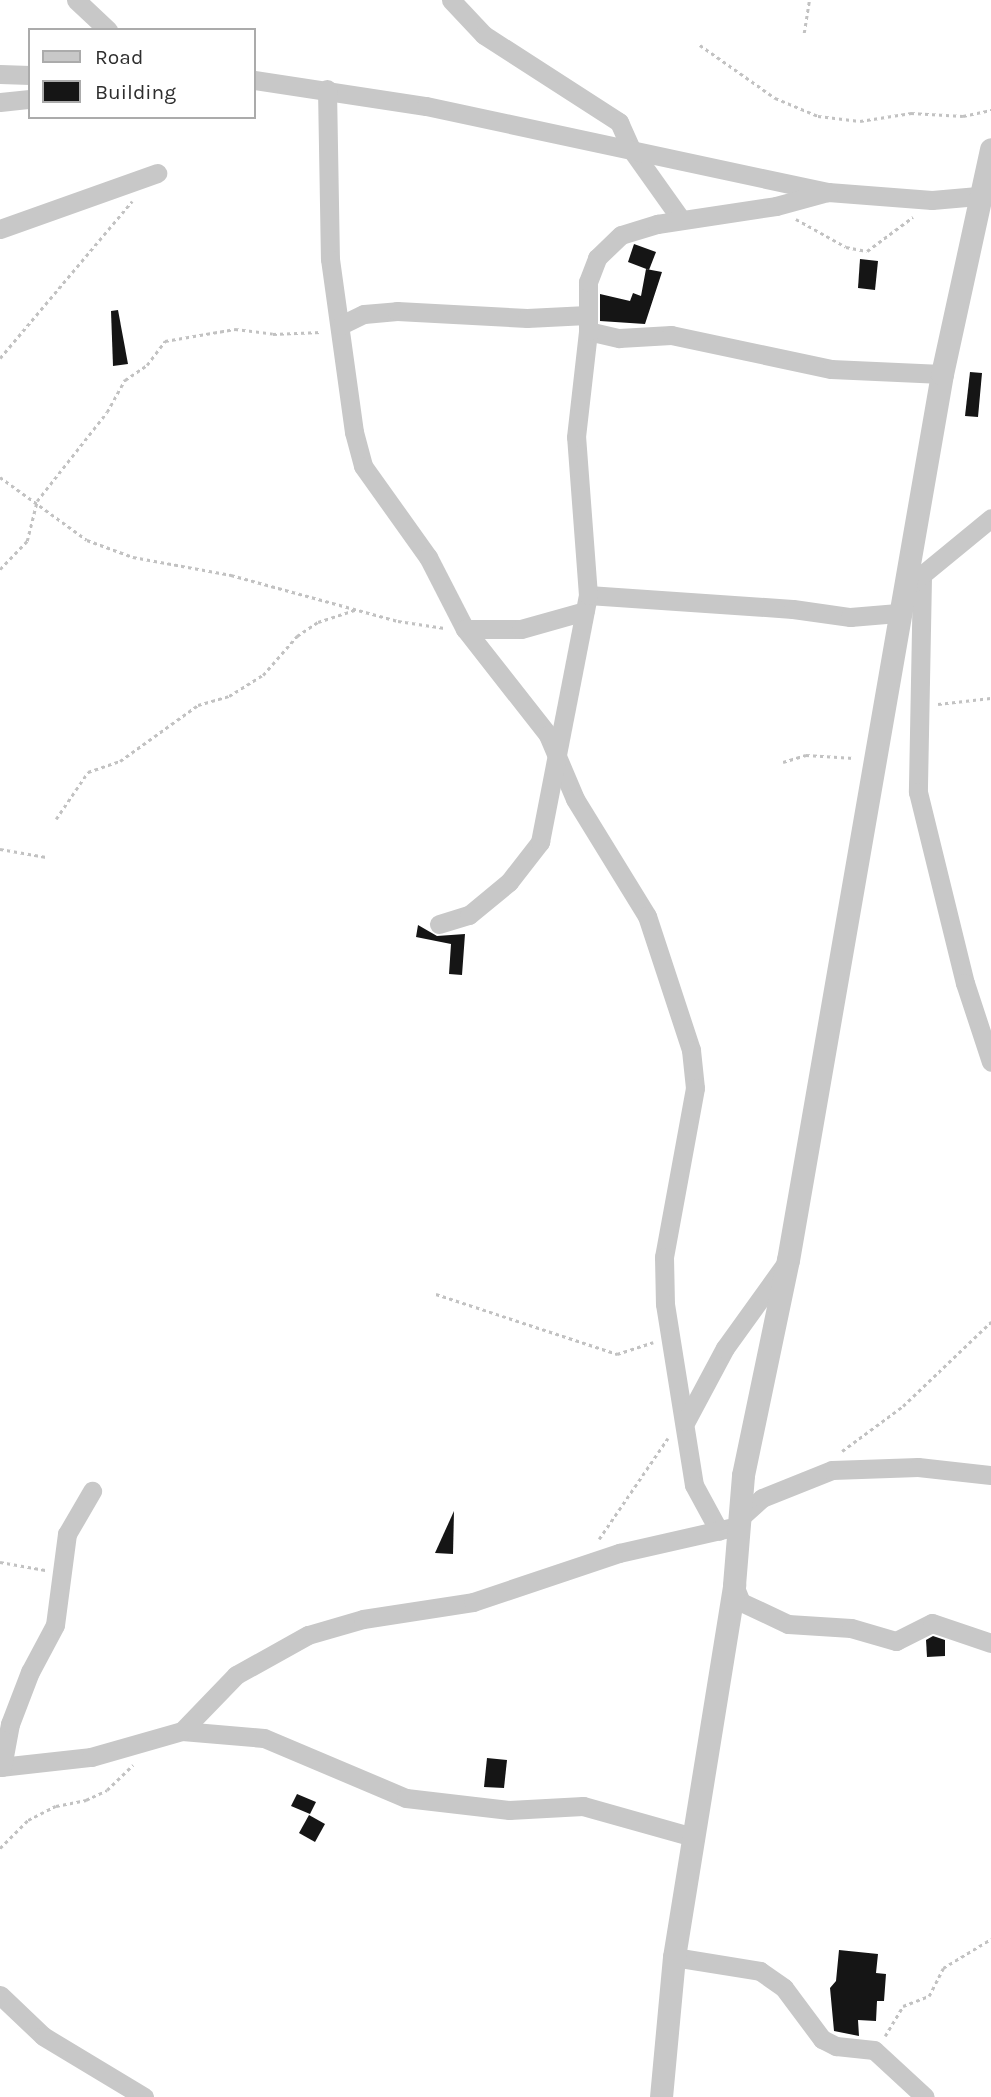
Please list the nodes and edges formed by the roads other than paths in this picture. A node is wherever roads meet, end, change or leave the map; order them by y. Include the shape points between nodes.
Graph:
1 (76, 0) edge
2 (451, 0) edge
3 (106, 28) edge
4 (0, 74) edge
5 (28, 75) edge
6 (256, 80) edge
7 (327, 89) junction
8 (28, 99) edge
9 (0, 102) edge
10 (631, 149) junction
11 (991, 149) edge
12 (157, 173) road end
13 (828, 192) junction
14 (978, 196) junction
15 (680, 218) junction
16 (0, 229) edge
17 (588, 323) junction
18 (341, 326) junction
19 (942, 374) junction
20 (991, 518) edge
21 (914, 582) junction
22 (587, 603) junction
23 (898, 613) junction
24 (465, 629) junction
25 (557, 753) junction
26 (439, 924) dead end
27 (991, 1062) edge
28 (788, 1260) junction
29 (686, 1421) junction
30 (991, 1475) edge
31 (92, 1492) dead end
32 (733, 1524) junction
33 (734, 1585) junction
34 (991, 1643) edge
35 (182, 1731) junction
36 (1, 1767) edge
37 (693, 1837) junction
38 (674, 1957) junction
39 (0, 1995) edge
40 (144, 2097) edge
41 (662, 2097) edge
42 (925, 2097) edge

1 - 3 street
2 - 10 street via 484,35 619,122
4 - 5 street
6 - 7 street
7 - 10 street
7 - 18 street via 330,260
8 - 9 street
10 - 13 street
10 - 15 street
11 - 14 street
12 - 16 street
13 - 14 street via 932,200
13 - 15 street via 776,206
14 - 19 street
15 - 17 street via 621,235 607,245 588,282
17 - 18 street via 397,311 365,314
17 - 19 street via 619,338 671,335 831,369
17 - 22 street via 576,437
18 - 24 street via 354,432 363,466 428,557
19 - 21 street
20 - 21 street
21 - 23 street
21 - 27 street via 921,807 970,1004
22 - 23 street via 699,600 850,617
22 - 24 street via 532,628
22 - 25 street
23 - 28 street via 879,749
24 - 25 street
25 - 26 street via 533,857 469,915
25 - 29 street via 575,799 647,916 695,1068 664,1257 665,1304
28 - 29 street via 725,1348
28 - 32 street
29 - 32 street via 694,1485
30 - 32 street via 918,1467 832,1470 762,1498
31 - 36 street via 66,1534 55,1625 10,1724
32 - 33 street
32 - 35 street via 619,1553 472,1602 363,1619 308,1635 236,1675
33 - 34 street via 741,1602 788,1624 851,1628 896,1641 932,1623
33 - 37 street
35 - 36 street via 91,1757
35 - 37 street via 264,1738 406,1798 509,1811 583,1806
37 - 38 street
38 - 41 street
38 - 42 street via 760,1970 784,1988 822,2039 877,2053
39 - 40 street via 43,2036

